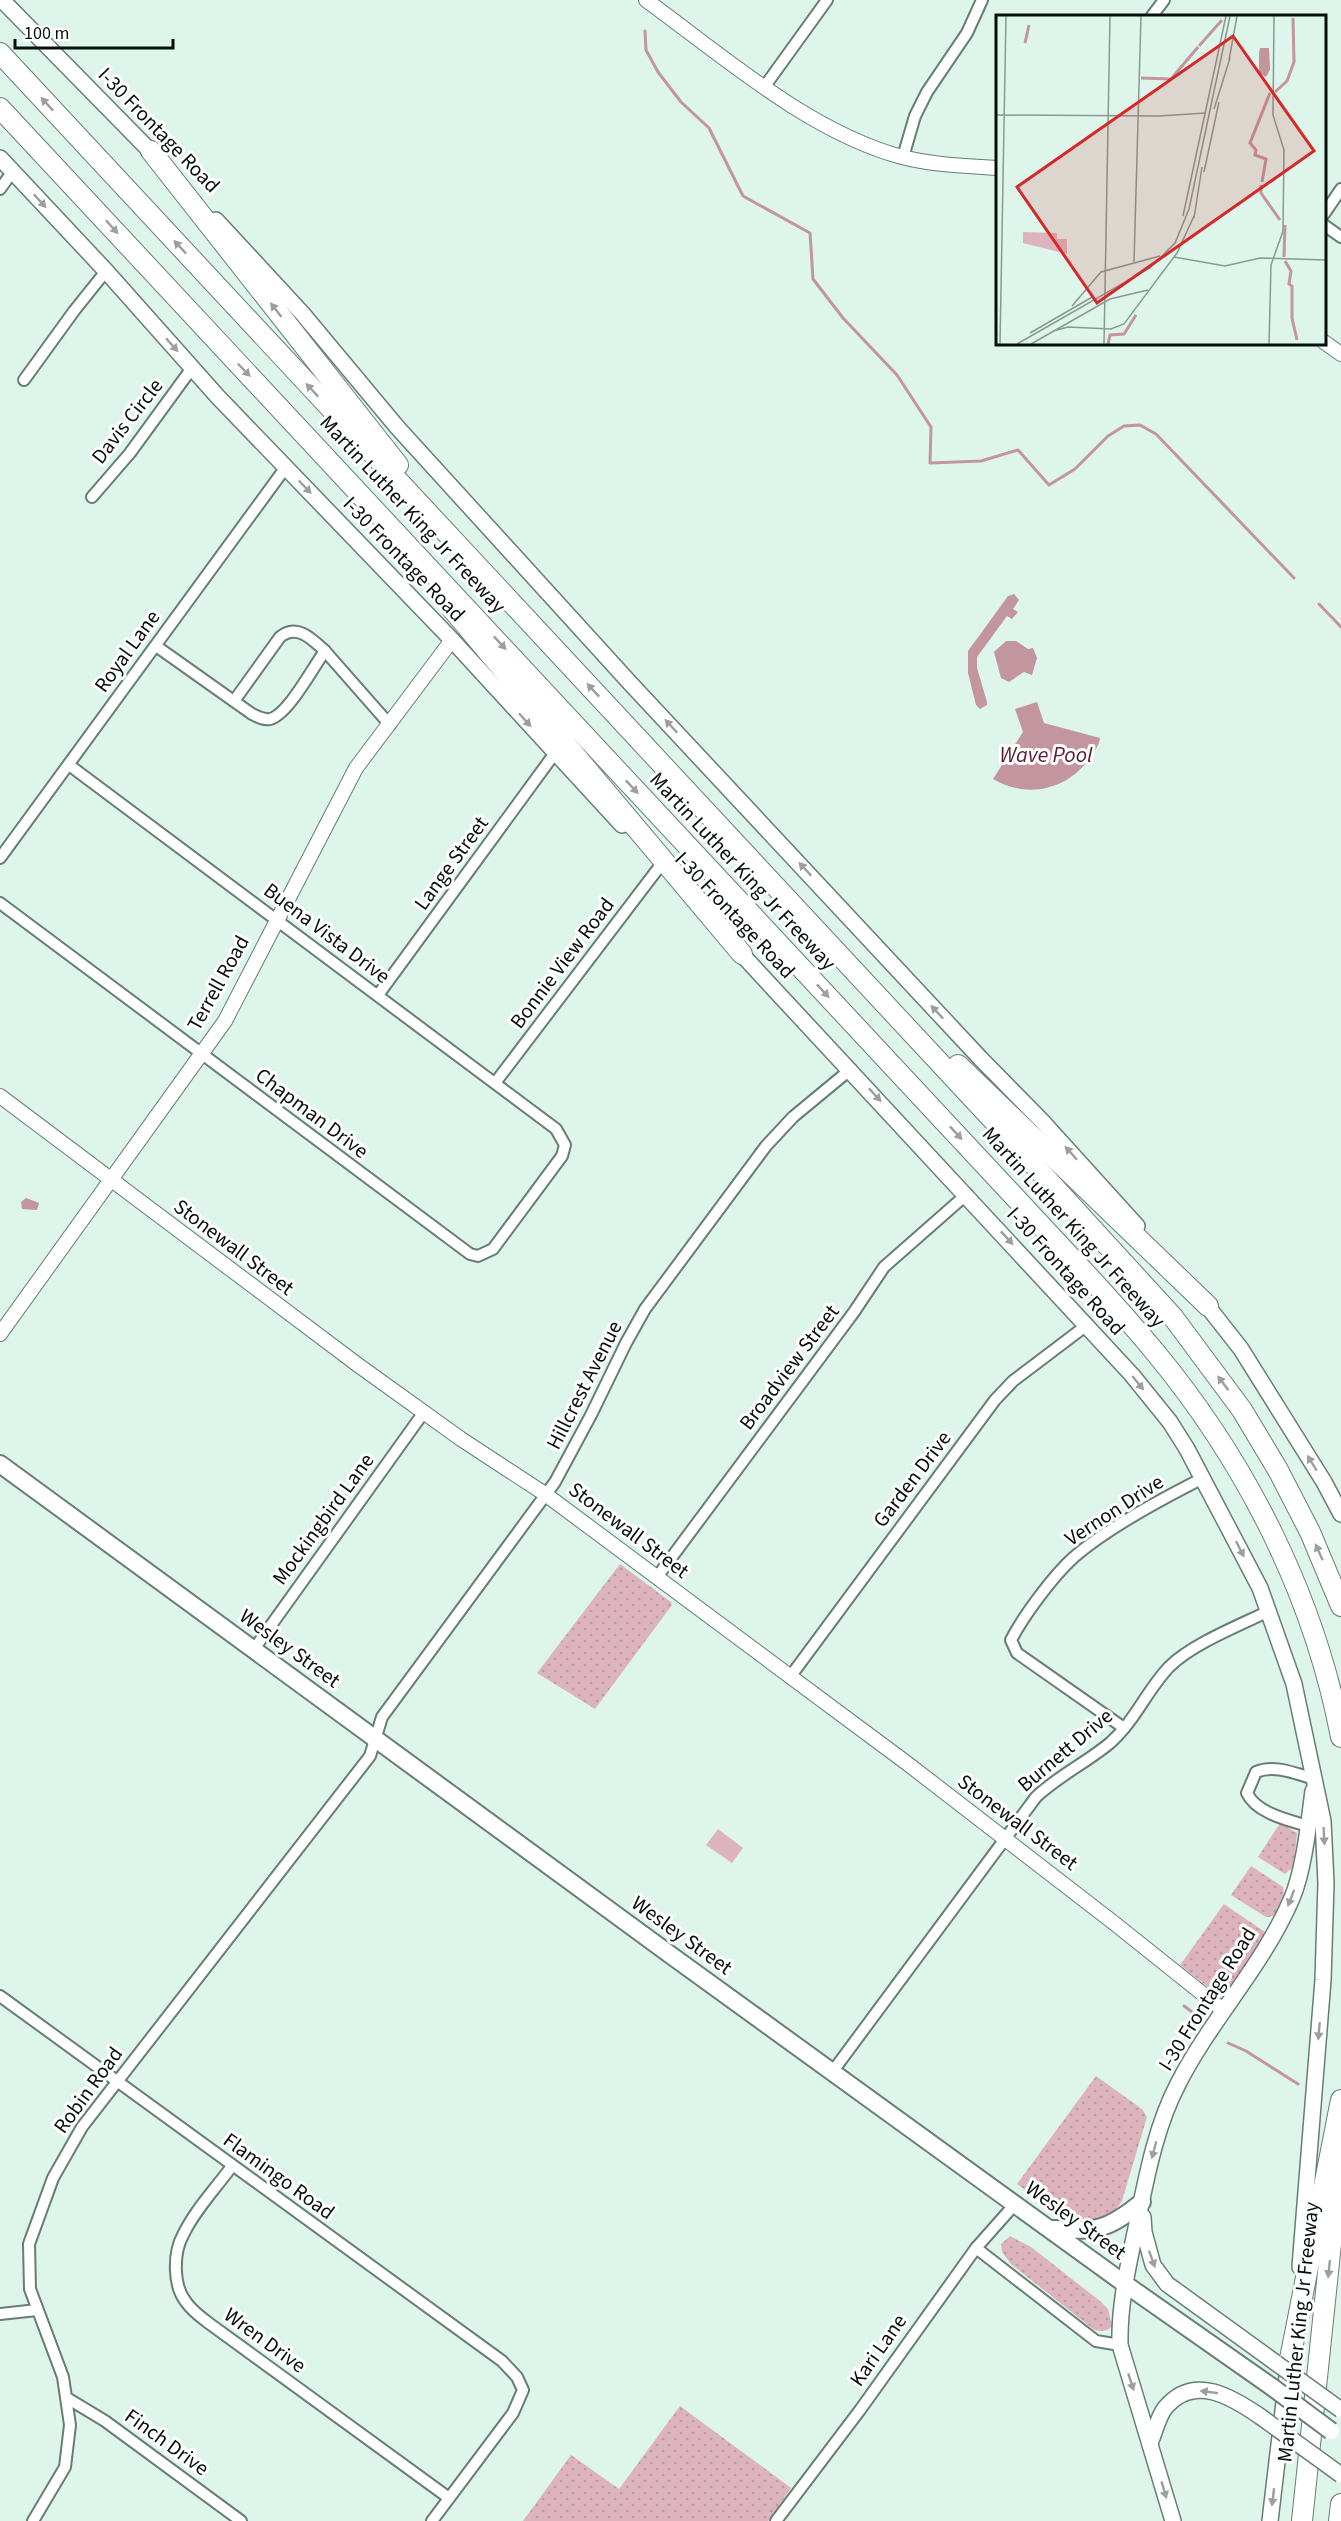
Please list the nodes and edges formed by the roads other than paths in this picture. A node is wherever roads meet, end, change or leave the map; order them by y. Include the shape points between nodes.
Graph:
1 (2, 0) edge
2 (646, 0) edge
3 (827, 0) edge
4 (982, 0) edge
5 (1164, 0) edge
6 (1153, 15) edge
7 (0, 53) edge
8 (765, 86) junction
9 (0, 108) edge
10 (151, 151) junction
11 (903, 157) junction
12 (0, 158) edge
13 (996, 168) edge
14 (13, 171) junction
15 (0, 189) edge
16 (1341, 189) edge
17 (1326, 211) edge
18 (1326, 226) edge
19 (1341, 237) edge
20 (106, 271) junction
21 (1326, 343) edge
22 (1341, 354) edge
23 (192, 368) junction
24 (24, 380) dead end
25 (286, 467) junction
26 (346, 478) junction
27 (92, 497) dead end
28 (482, 570) junction
29 (452, 640) junction
30 (156, 646) junction
31 (325, 651) junction
32 (234, 701) junction
33 (390, 725) junction
34 (555, 753) junction
35 (69, 765) junction
36 (0, 858) edge
37 (660, 866) junction
38 (0, 903) edge
39 (277, 919) junction
40 (819, 933) junction
41 (742, 954) junction
42 (378, 996) junction
43 (201, 1054) junction
44 (850, 1069) junction
45 (495, 1083) junction
46 (0, 1096) edge
47 (560, 1134) joint
48 (111, 1179) junction
49 (967, 1194) junction
50 (1208, 1306) junction
51 (1088, 1325) junction
52 (0, 1334) edge
53 (424, 1412) junction
54 (0, 1464) edge
55 (1203, 1478) junction
56 (545, 1494) junction
57 (1341, 1514) edge
58 (657, 1577) junction
59 (1341, 1606) edge
60 (1269, 1611) junction
61 (254, 1649) junction
62 (790, 1677) junction
63 (1124, 1728) junction
64 (1341, 1737) edge
65 (376, 1738) junction
66 (1315, 1779) junction
67 (1308, 1826) junction
68 (1004, 1838) junction
69 (0, 1996) edge
70 (1223, 2010) junction
71 (833, 2071) junction
72 (117, 2082) junction
73 (1341, 2100) edge
74 (1341, 2148) edge
75 (232, 2166) junction
76 (1142, 2202) junction
77 (1015, 2204) junction
78 (1050, 2229) junction
79 (976, 2248) junction
80 (1125, 2284) junction
81 (37, 2310) junction
82 (0, 2314) edge
83 (1120, 2345) junction
84 (1282, 2363) junction
85 (67, 2398) junction
86 (1341, 2410) edge
87 (1341, 2438) edge
88 (1150, 2443) junction
89 (1341, 2475) edge
90 (450, 2498) junction
91 (1341, 2504) edge
92 (33, 2521) edge
93 (242, 2521) edge
94 (432, 2521) edge
95 (776, 2521) edge
96 (1173, 2521) edge
97 (1270, 2521) edge
98 (1302, 2521) edge
99 (1339, 2521) edge

1 - 10 main road, I-30 Frontage Road
2 - 8 street
3 - 8 street
4 - 11 street via 967,33 927,92
5 - 6 street
28 -> 7 highway, Martin Luther King Jr Freeway
8 - 11 street via 834,129
9 -> 26 highway, Martin Luther King Jr Freeway
28 -> 10 highway
50 -> 10 main road, I-30 Frontage Road via 1041,1120 617,668 397,427 302,313
11 - 13 street
12 - 14 main road, I-30 Frontage Road
14 - 15 street
14 -> 20 main road, I-30 Frontage Road
16 - 17 street
18 - 19 street
20 -> 23 main road, I-30 Frontage Road
20 - 24 street
21 - 22 street
23 - 25 main road, I-30 Frontage Road
23 - 27 street, Davis Circle via 130,453
25 -> 29 main road, I-30 Frontage Road
25 - 30 street, Royal Lane
26 - 41 highway via 510,680
26 -> 64 highway, Martin Luther King Jr Freeway via 1155,1352 1212,1428 1268,1522 1320,1653
40 -> 28 highway, Martin Luther King Jr Freeway
29 - 33 street, Terrell Road
29 -> 34 main road, I-30 Frontage Road
30 - 32 street
30 - 35 street, Royal Lane
31 - 32 street via 287,706 274,717 262,719
31 - 32 street via 303,633 285,633
31 - 33 street
33 - 39 street, Terrell Road via 356,768
34 - 37 main road, I-30 Frontage Road
34 - 42 street, Lange Street
35 - 36 street, Royal Lane
35 - 39 street, Buena Vista Drive
37 - 41 main road, I-30 Frontage Road
37 - 45 street, Bonnie View Road
38 - 43 street, Chapman Drive
39 - 42 street, Buena Vista Drive
39 - 43 street, Terrell Road via 225,1021
40 - 50 highway
59 -> 40 highway, Martin Luther King Jr Freeway via 1278,1470 1242,1410 1173,1317
41 - 44 main road, I-30 Frontage Road
42 - 45 street, Buena Vista Drive
43 - 47 street, Chapman Drive via 460,1248 478,1256 493,1249 562,1156 565,1144
43 - 48 street, Terrell Road
44 -> 49 main road, I-30 Frontage Road
44 - 56 street, Hillcrest Avenue via 793,1117 766,1146 645,1309 586,1426
45 - 47 street, Buena Vista Drive
46 - 48 street, Stonewall Street
48 - 52 street, Terrell Road
48 - 53 street, Stonewall Street
49 -> 51 main road, I-30 Frontage Road
49 - 58 street, Broadview Street via 884,1267
57 -> 50 main road, I-30 Frontage Road via 1242,1349
51 -> 55 main road, I-30 Frontage Road via 1170,1422
51 - 62 street, Garden Drive via 1013,1381 995,1400
53 - 56 street, Stonewall Street
53 - 61 street, Mockingbird Lane
54 - 61 main road, Wesley Street
55 -> 60 main road, I-30 Frontage Road
55 - 63 street, Vernon Drive via 1073,1558 1022,1618 1011,1640 1017,1653
56 - 58 street, Stonewall Street
56 - 65 street, Hillcrest Avenue via 382,1717
58 - 62 street, Stonewall Street
60 - 63 street, Burnett Drive via 1183,1656 1170,1667
60 - 66 main road, I-30 Frontage Road via 1294,1684
61 - 65 main road, Wesley Street
62 - 68 street, Stonewall Street
63 - 68 street, Burnett Drive via 1110,1743 1042,1791
65 - 71 main road, Wesley Street
65 - 72 street, Robin Road via 370,1756
66 - 67 main road, I-30 Frontage Road
66 - 67 street via 1264,1769 1256,1772 1247,1793 1251,1802 1266,1811
66 -> 84 main road, I-30 Frontage Road via 1323,1821 1326,1883 1323,1980 1303,2235
67 -> 70 main road, I-30 Frontage Road via 1293,1896 1262,1956
68 - 70 street, Stonewall Street
68 - 71 street, Burnett Drive
69 - 72 street, Flamingo Road
70 -> 76 main road, I-30 Frontage Road via 1177,2086 1155,2146
71 - 77 main road, Wesley Street
72 - 75 street, Flamingo Road
72 - 81 street, Robin Road via 61,2162 36,2220 29,2244 29,2267 30,2289
73 - 84 highway
74 -> 98 highway, Martin Luther King Jr Freeway
75 - 90 street, Wren Drive via 181,2237 177,2276 186,2303
75 - 90 street, Flamingo Road via 502,2361 517,2377 523,2390 513,2413
76 - 78 main road via 1106,2228
76 - 80 main road, I-30 Frontage Road
76 -> 84 main road via 1144,2232 1153,2265 1167,2284
77 - 78 main road, Wesley Street
77 - 79 street, Kari Lane
78 - 80 main road, Wesley Street
79 - 83 street via 1096,2342
79 - 95 street, Kari Lane
80 - 83 main road, I-30 Frontage Road
80 - 87 main road, Wesley Street, bridge
81 - 82 street
81 - 85 street, Robin Road
83 -> 88 main road, I-30 Frontage Road
84 - 86 main road, bridge
84 -> 97 main road, I-30 Frontage Road
85 - 92 street, Robin Road via 70,2425 65,2467
85 - 93 street, Finch Drive via 105,2421
89 -> 88 main road, bridge via 1233,2398 1208,2390 1186,2392 1165,2408
88 -> 96 main road, I-30 Frontage Road
90 - 94 street
91 - 99 highway

